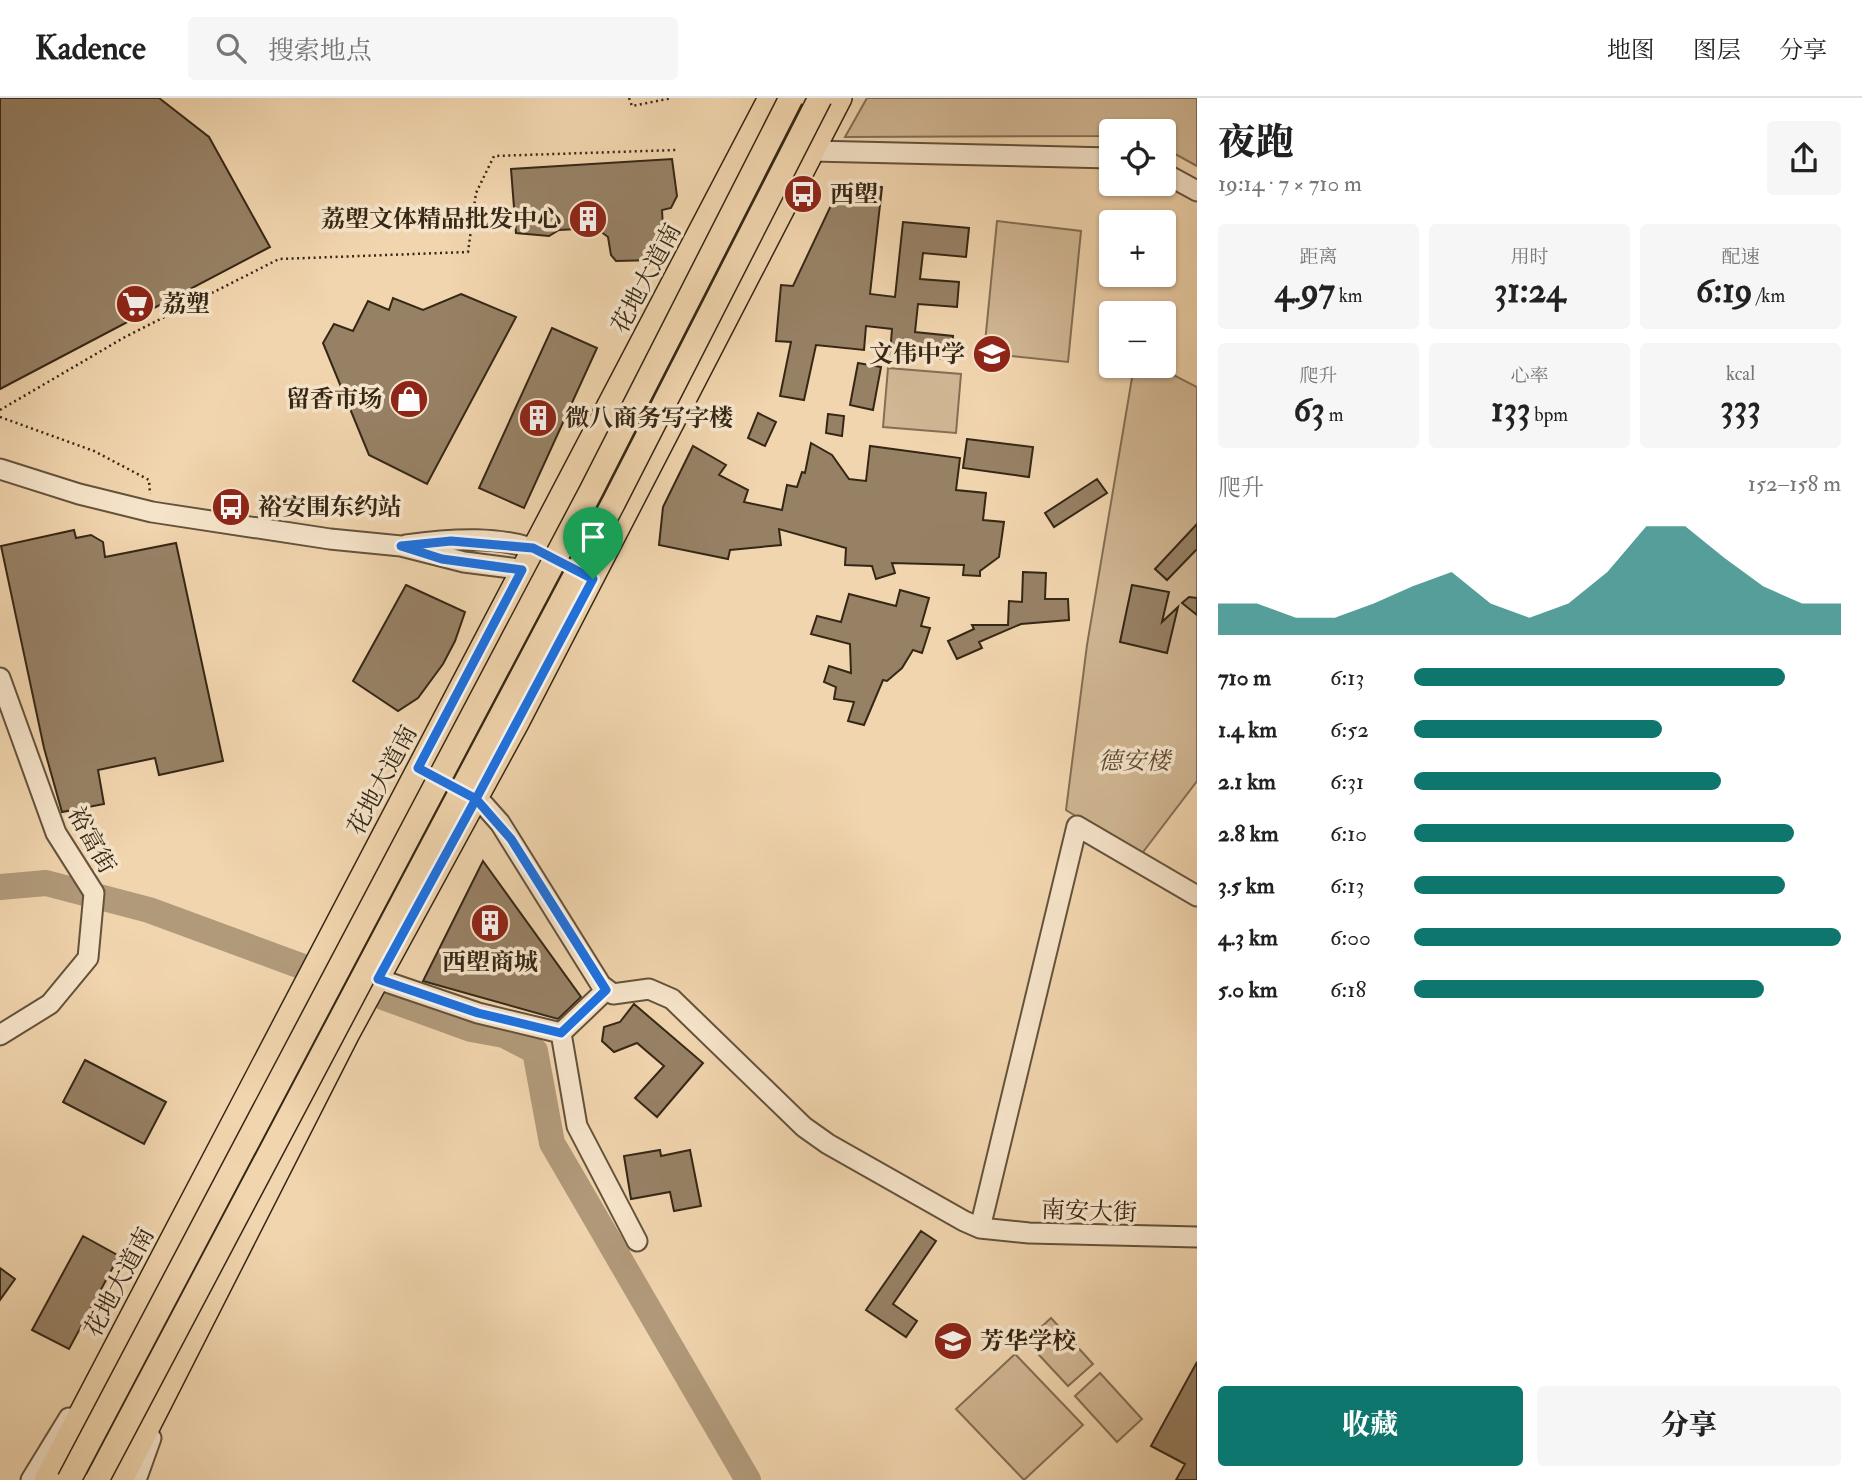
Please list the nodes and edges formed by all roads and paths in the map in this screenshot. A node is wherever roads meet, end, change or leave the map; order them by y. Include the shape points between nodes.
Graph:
1 (629, 98) edge
2 (672, 98) edge
3 (770, 98) edge
4 (791, 98) edge
5 (820, 98) edge
6 (840, 98) edge
7 (676, 150) dead end
8 (811, 151) junction
9 (1099, 158) edge
10 (1176, 180) edge
11 (1197, 191) edge
12 (0, 410) edge
13 (0, 417) edge
14 (0, 470) edge
15 (152, 512) junction
16 (401, 546) junction
17 (533, 548) junction
18 (522, 570) junction
19 (593, 579) junction
20 (0, 678) edge
21 (418, 768) junction
22 (476, 799) junction
23 (1197, 896) edge
24 (378, 979) junction
25 (606, 990) junction
26 (561, 1033) junction
27 (0, 1035) edge
28 (980, 1228) junction
29 (1197, 1237) edge
30 (637, 1241) dead end
31 (102, 1371) junction
32 (160, 1401) junction
33 (31, 1480) edge
34 (46, 1480) edge
35 (69, 1480) edge
36 (97, 1480) edge
37 (121, 1480) edge
38 (136, 1480) edge

1 - 2 path via 632,106
3 - 17 main road, 花地大道南
4 - 35 main road, 花地大道南, bridge via 591,491
5 - 36 main road, bridge via 614,502
6 - 8 main road
7 - 12 path via 494,156 477,193 468,252 279,259 125,337
8 - 9 street
8 - 19 main road
10 - 11 street
13 - 15 path via 94,451 149,480
14 - 15 street
15 - 16 street
16 - 17 street via 451,541
16 - 18 street via 442,559
17 - 18 main road, 花地大道南
17 - 19 street
18 - 19 street
18 - 21 main road, 花地大道南
19 - 22 main road
20 - 27 street, 裕富街 via 56,833 94,893 88,958 50,1004
21 - 22 street
21 - 31 main road, 花地大道南
22 - 24 main road
22 - 25 street via 511,839
23 - 28 street via 1077,826
24 - 26 street via 478,1013
24 - 32 main road
25 - 26 street
25 - 28 street via 664,993 804,1127
26 - 30 street via 577,1126
28 - 29 street, 南安大街
31 - 33 street, 花地大道南
31 - 34 main road
32 - 37 main road
32 - 38 street

